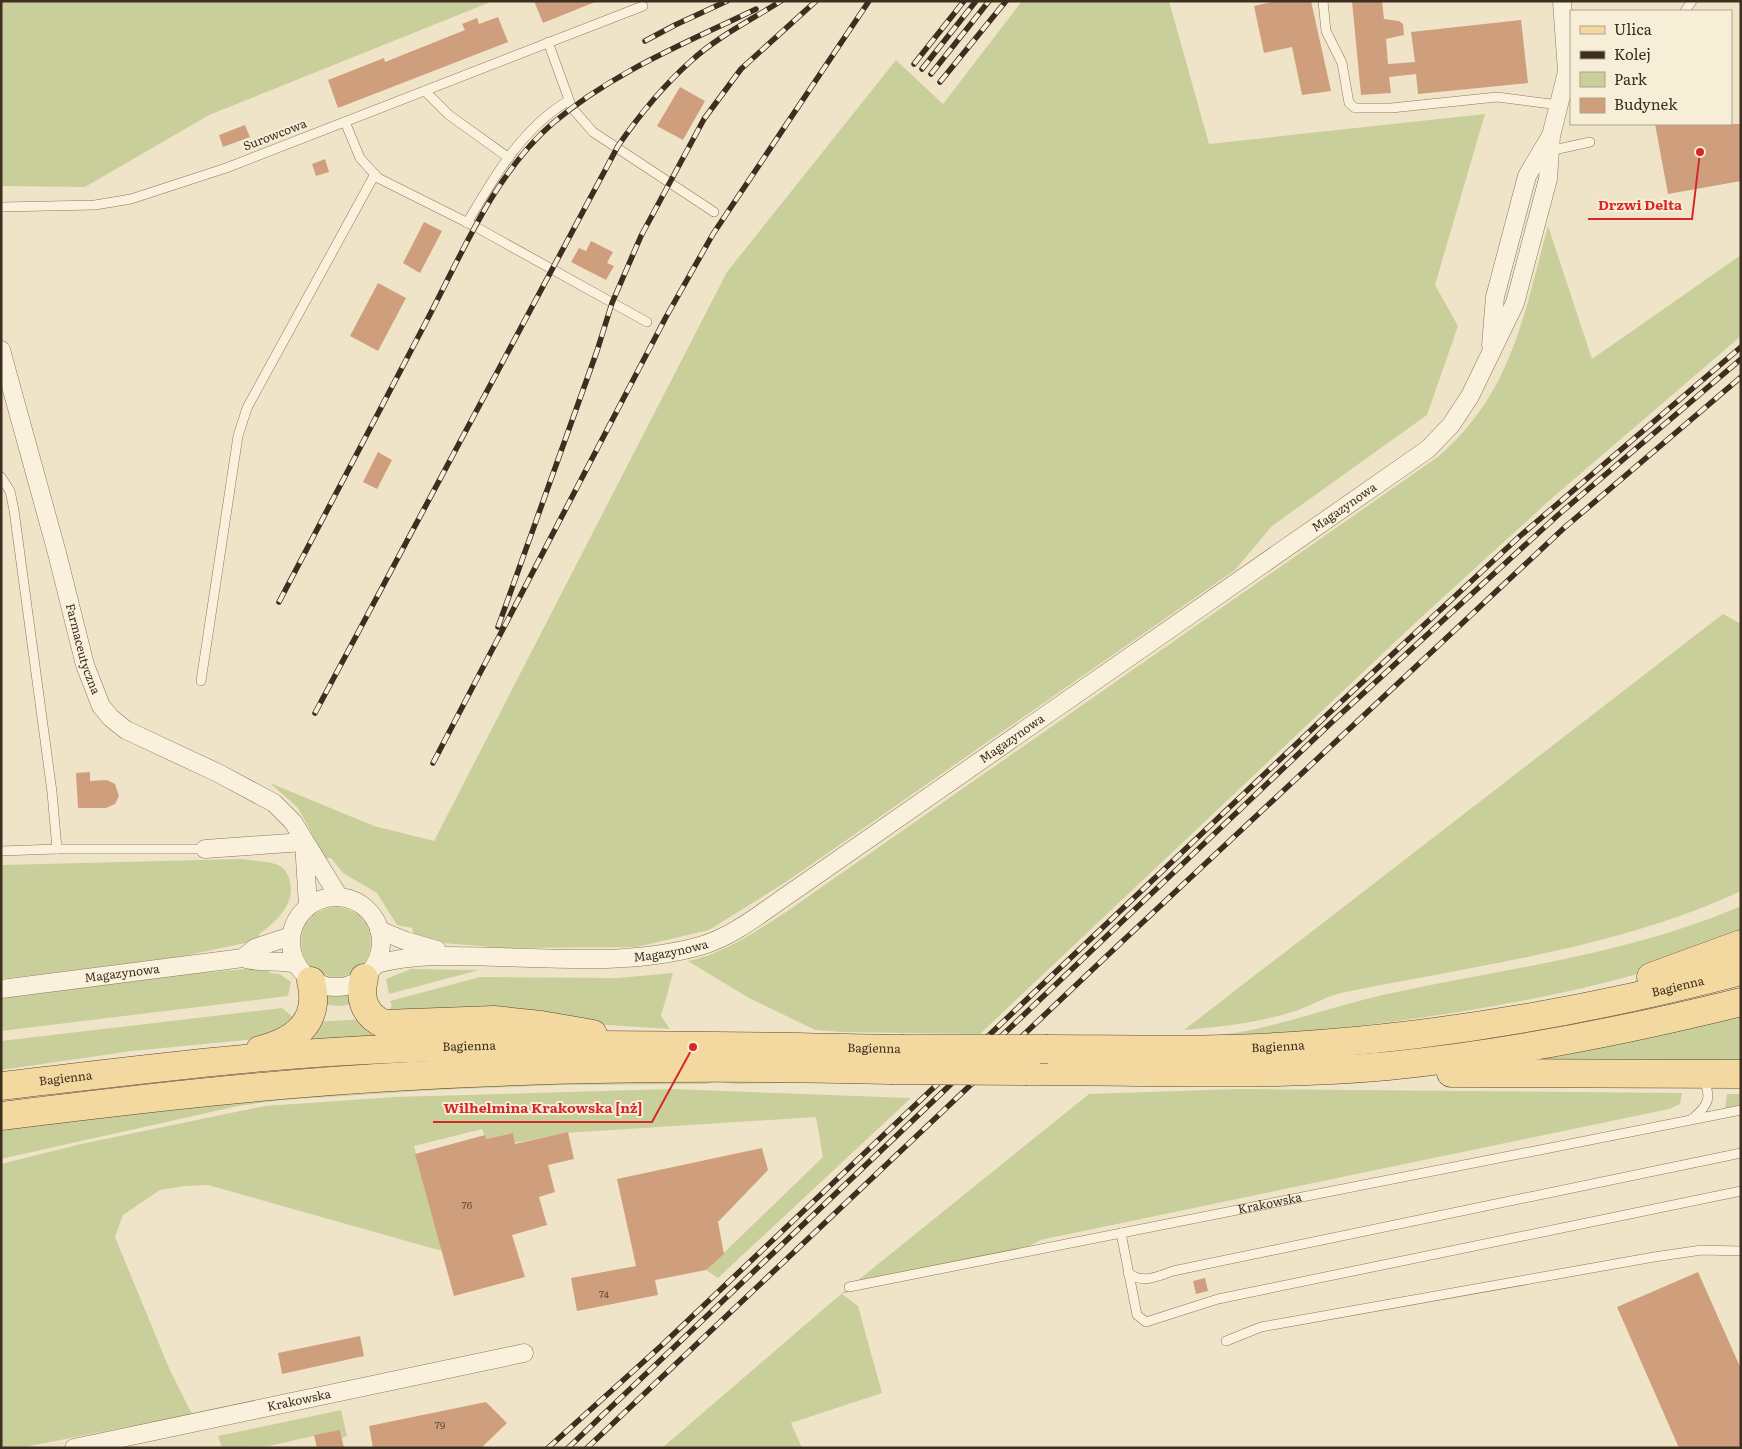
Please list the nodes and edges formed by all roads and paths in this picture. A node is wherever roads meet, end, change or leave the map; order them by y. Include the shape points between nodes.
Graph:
1 (1322, 1) edge
2 (1562, 1) edge
3 (643, 6) dead end
4 (548, 42) junction
5 (425, 91) junction
6 (568, 100) junction
7 (1564, 101) edge
8 (345, 122) junction
9 (1590, 142) dead end
10 (1550, 143) junction
11 (509, 158) junction
12 (375, 174) junction
13 (1, 207) edge
14 (714, 212) dead end
15 (467, 223) junction
16 (647, 322) dead end
17 (1, 350) edge
18 (1, 477) edge
19 (201, 681) dead end
20 (304, 842) junction
21 (57, 849) junction
22 (205, 849) joint
23 (1, 851) edge
24 (339, 897) junction
25 (308, 906) junction
26 (379, 930) junction
27 (291, 936) junction
28 (1741, 944) edge
29 (452, 954) junction
30 (243, 958) junction
31 (1741, 970) edge
32 (370, 971) junction
33 (303, 972) junction
34 (1, 989) edge
35 (1741, 1002) edge
36 (1542, 1015) junction
37 (625, 1046) junction
38 (896, 1060) junction
39 (1055, 1060) junction
40 (212, 1061) junction
41 (1387, 1066) junction
42 (1741, 1074) edge
43 (1702, 1075) junction
44 (1, 1086) edge
45 (1741, 1110) edge
46 (1, 1116) edge
47 (1689, 1120) junction
48 (1741, 1153) edge
49 (1741, 1191) edge
50 (1121, 1233) junction
51 (1741, 1251) edge
52 (1128, 1273) junction
53 (849, 1287) dead end
54 (1226, 1342) dead end
55 (524, 1353) dead end
56 (74, 1448) edge

1 - 7 lane via 1326,31 1342,63 1349,103 1355,108 1391,108 1497,97
2 - 7 street, Magazynowa via 1567,60
3 - 4 lane, Surowcowa
4 - 5 lane, Surowcowa
4 - 6 lane
5 - 8 lane, Surowcowa
5 - 11 lane via 449,115
6 - 11 lane via 550,112
6 - 14 lane via 593,132
7 - 10 street, Magazynowa
8 - 12 lane via 360,158
8 - 13 lane, Surowcowa via 226,168 131,199 95,205
9 - 10 lane
10 - 29 street, Magazynowa via 1528,176 1495,297 1491,350 1466,402 1428,449 737,929 702,946 639,957
11 - 15 lane
12 - 15 lane
12 - 19 lane via 247,408 238,436
15 - 16 lane
17 - 20 street, Farmaceutyczna via 85,665 101,706 126,730 274,803 293,822
18 - 21 lane via 10,491 14,510
20 - 22 street
20 - 24 street, Farmaceutyczna
20 - 25 street, Farmaceutyczna
21 - 22 lane
21 - 23 lane
24 - 25 street via 323,898
24 - 26 street via 355,901 368,910
25 - 27 street via 296,920
26 - 29 street, Magazynowa
26 - 32 street via 381,947
27 - 30 street, Magazynowa via 255,948
27 - 33 street via 292,955
28 - 36 main road
29 - 32 street, Magazynowa via 418,956
30 - 33 street, Magazynowa via 255,962 279,961
30 - 34 street, Magazynowa
31 - 36 main road, Bagienna via 1657,992
32 - 33 street via 354,984 332,988
32 - 37 main road via 362,994 365,1008 384,1024 494,1020 583,1032
33 - 40 main road via 314,994 308,1022 279,1045
35 - 41 main road, Bagienna via 1528,1048
36 - 39 main road, Bagienna via 1320,1044 1085,1049
37 - 38 main road, Bagienna
37 - 40 main road, Bagienna via 423,1047
38 - 39 main road, Bagienna, bridge
38 - 39 main road, Bagienna, bridge via 1028,1071
38 - 46 main road, Bagienna via 781,1068 411,1076 262,1086
39 - 41 main road, Bagienna via 1109,1071 1268,1071
40 - 44 main road, Bagienna
41 - 43 main road via 1432,1073
42 - 43 main road
43 - 47 lane via 1709,1100 1701,1112
45 - 47 lane, Krakowska
47 - 50 lane, Krakowska
48 - 52 lane via 1173,1271 1146,1280
49 - 52 lane via 1218,1299 1146,1322 1137,1316
50 - 52 lane
50 - 53 lane, Krakowska
51 - 54 lane via 1702,1250 1654,1257 1260,1327
55 - 56 street, Krakowska

